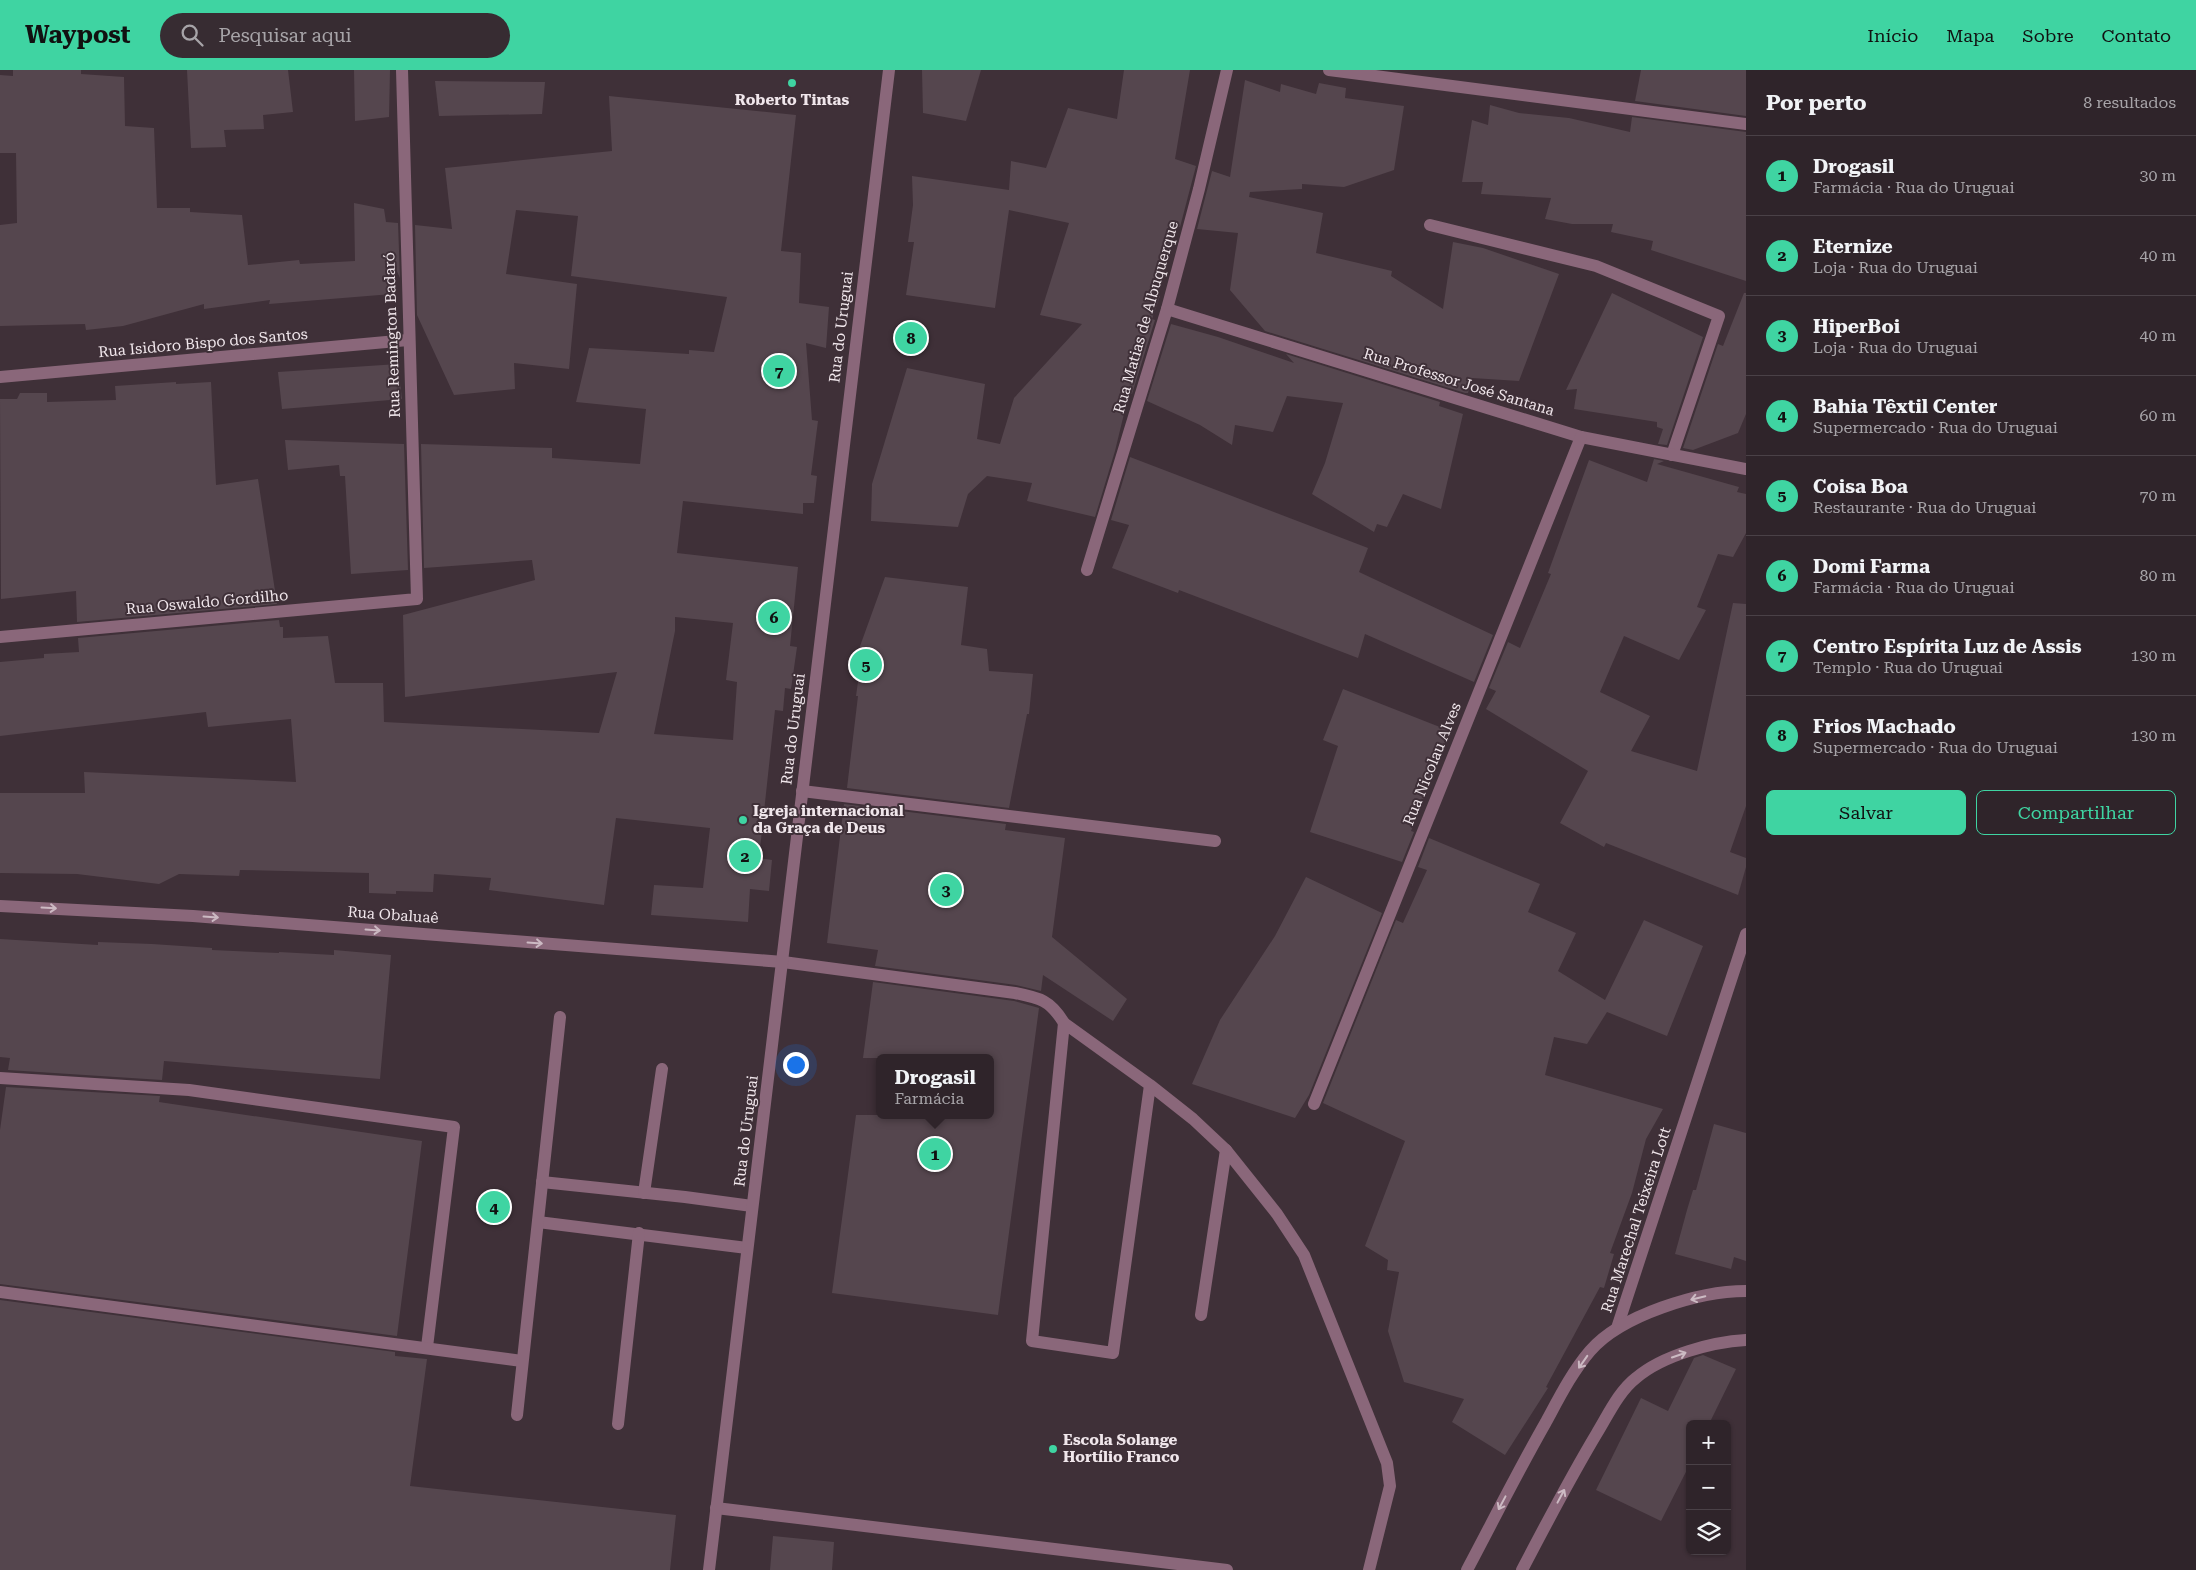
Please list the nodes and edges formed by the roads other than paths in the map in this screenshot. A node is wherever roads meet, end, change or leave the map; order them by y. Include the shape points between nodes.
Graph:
1 (402, 70) edge
2 (889, 70) edge
3 (1227, 70) edge
4 (1328, 70) edge
5 (1746, 124) edge
6 (1430, 226) dead end
7 (1167, 309) junction
8 (408, 340) junction
9 (0, 377) edge
10 (1581, 437) junction
11 (1672, 455) junction
12 (1746, 469) edge
13 (1087, 570) dead end
14 (417, 599) joint
15 (0, 637) edge
16 (802, 791) junction
17 (1215, 840) dead end
18 (0, 906) edge
19 (1746, 934) edge
20 (783, 962) junction
21 (560, 1017) dead end
22 (1064, 1022) junction
23 (662, 1069) dead end
24 (0, 1078) edge
25 (1150, 1085) junction
26 (1314, 1104) dead end
27 (1226, 1150) junction
28 (542, 1182) junction
29 (644, 1193) junction
30 (752, 1206) junction
31 (538, 1222) junction
32 (639, 1234) junction
33 (747, 1248) junction
34 (1746, 1291) edge
35 (0, 1292) edge
36 (1202, 1315) dead end
37 (1617, 1328) junction
38 (1746, 1340) edge
39 (427, 1347) junction
40 (522, 1361) junction
41 (517, 1415) dead end
42 (618, 1424) dead end
43 (716, 1508) junction
44 (709, 1570) edge
45 (1227, 1570) edge
46 (1369, 1570) edge
47 (1467, 1570) edge
48 (1522, 1570) edge

1 - 8 street, Rua Remington Badaró
2 - 16 street, Rua do Uruguai
3 - 7 street, Rua Matias de Albuquerque
4 - 5 street
6 - 11 street via 1596,266 1719,316
7 - 10 street, Rua Professor José Santana
7 - 13 street, Rua Matias de Albuquerque
8 - 9 street, Rua Isidoro Bispo dos Santos
8 - 14 street, Rua Remington Badaró
10 - 11 street, Rua Professor José Santana
10 - 26 street, Rua Nicolau Alves
11 - 12 street, Rua Professor José Santana
14 - 15 street, Rua Oswaldo Gordilho
16 - 17 street
16 - 20 street, Rua do Uruguai
18 -> 20 street, Rua Obaluaê via 193,916
19 - 37 street, Rua Marechal Teixeira Lott
20 - 22 street, Rua Obaluaê via 1015,993 1043,999
20 - 30 street, Rua do Uruguai
21 - 28 street
22 - 25 street, Rua Obaluaê
22 - 25 street via 1032,1341 1113,1353
23 - 29 street
24 - 39 street via 189,1090 454,1127
25 - 27 street, Rua Obaluaê
27 - 36 street
27 - 46 street, Rua Obaluaê via 1277,1214 1304,1255 1383,1450 1390,1486
28 - 29 street
28 - 31 street
29 - 30 street
30 - 33 street, Rua do Uruguai
31 - 32 street
31 - 40 street
32 - 33 street
32 - 42 street
33 - 43 street, Rua do Uruguai
34 -> 37 street via 1698,1297 1661,1308
35 - 39 street
37 -> 47 street, Rua Marechal Teixeira Lott via 1590,1350 1570,1380
48 -> 38 street via 1614,1404 1636,1378 1671,1358 1709,1345
39 - 40 street
40 - 41 street
43 - 44 street, Rua do Uruguai
43 - 45 street

